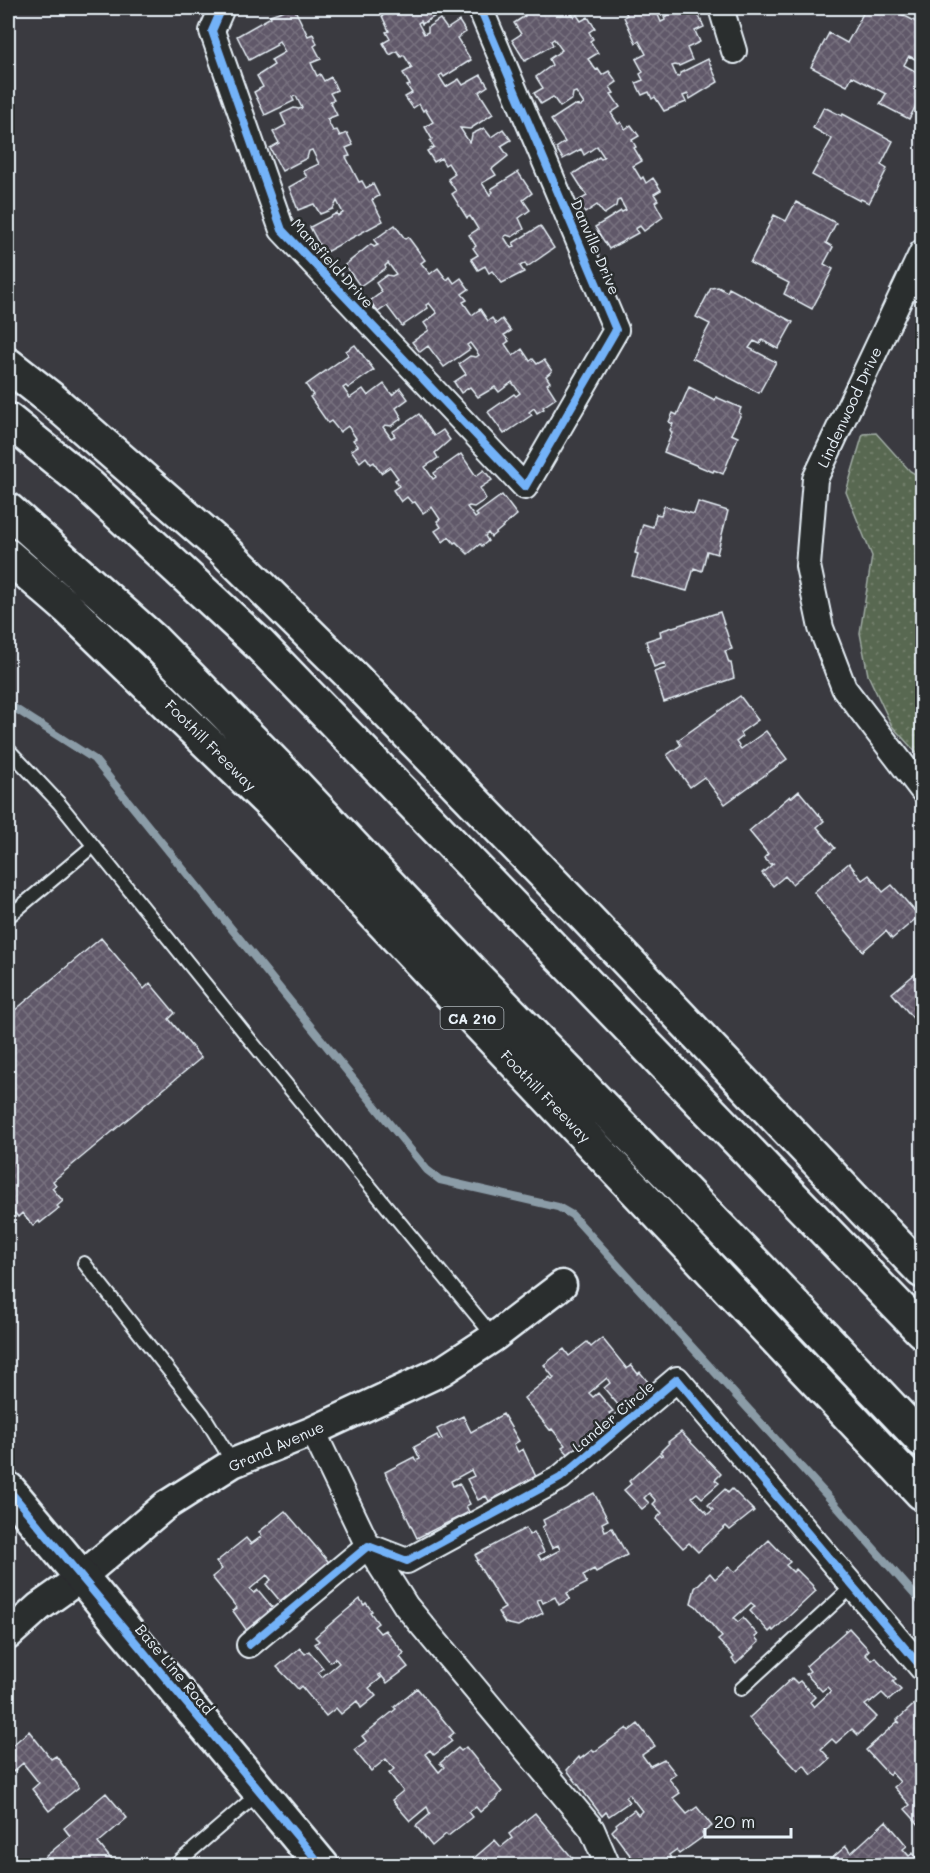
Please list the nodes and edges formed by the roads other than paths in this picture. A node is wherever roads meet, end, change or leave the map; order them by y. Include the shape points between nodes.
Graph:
1 (222, 8) edge
2 (480, 8) edge
3 (721, 8) edge
4 (734, 51) dead end
5 (922, 252) edge
6 (8, 365) edge
7 (8, 420) edge
8 (525, 487) joint
9 (8, 510) edge
10 (8, 556) edge
11 (8, 749) edge
12 (922, 790) edge
13 (93, 846) junction
14 (8, 917) edge
15 (84, 1263) dead end
16 (922, 1271) edge
17 (562, 1285) dead end
18 (922, 1331) edge
19 (494, 1337) junction
20 (313, 1431) junction
21 (922, 1440) edge
22 (233, 1463) junction
23 (8, 1489) edge
24 (922, 1494) edge
25 (368, 1546) junction
26 (80, 1578) junction
27 (853, 1586) junction
28 (8, 1635) edge
29 (249, 1645) dead end
30 (922, 1668) edge
31 (741, 1689) dead end
32 (261, 1791) junction
33 (174, 1866) edge
34 (322, 1866) edge
35 (608, 1866) edge

1 - 8 street, Mansfield Drive via 212,31 282,230
2 - 8 street, Danville Drive via 616,330
3 - 4 street
5 - 12 street, Lindenwood Drive via 815,479 808,566 821,628 844,688
6 - 16 main road via 222,548 354,678
7 - 18 main road via 88,485 259,644
9 - 21 main road via 153,640 283,772
10 - 24 main road, Foothill Freeway / CA 210 via 154,688 271,804
11 - 13 lane
13 - 14 lane
13 - 19 lane
15 - 22 lane via 203,1414
17 - 19 street, Grand Avenue
19 - 20 street, Grand Avenue via 442,1371
20 - 22 street, Grand Avenue
20 - 25 street
22 - 26 street, Grand Avenue via 165,1506
23 - 26 main road, Base Line Road
25 - 27 street, Lander Circle via 407,1561 560,1478 677,1379
25 - 29 street
25 - 35 street via 406,1606 592,1829
26 - 28 street, Grand Avenue
26 - 32 main road, Base Line Road
27 - 30 street, Lander Circle
27 - 31 lane
32 - 33 lane
32 - 34 main road, Base Line Road

